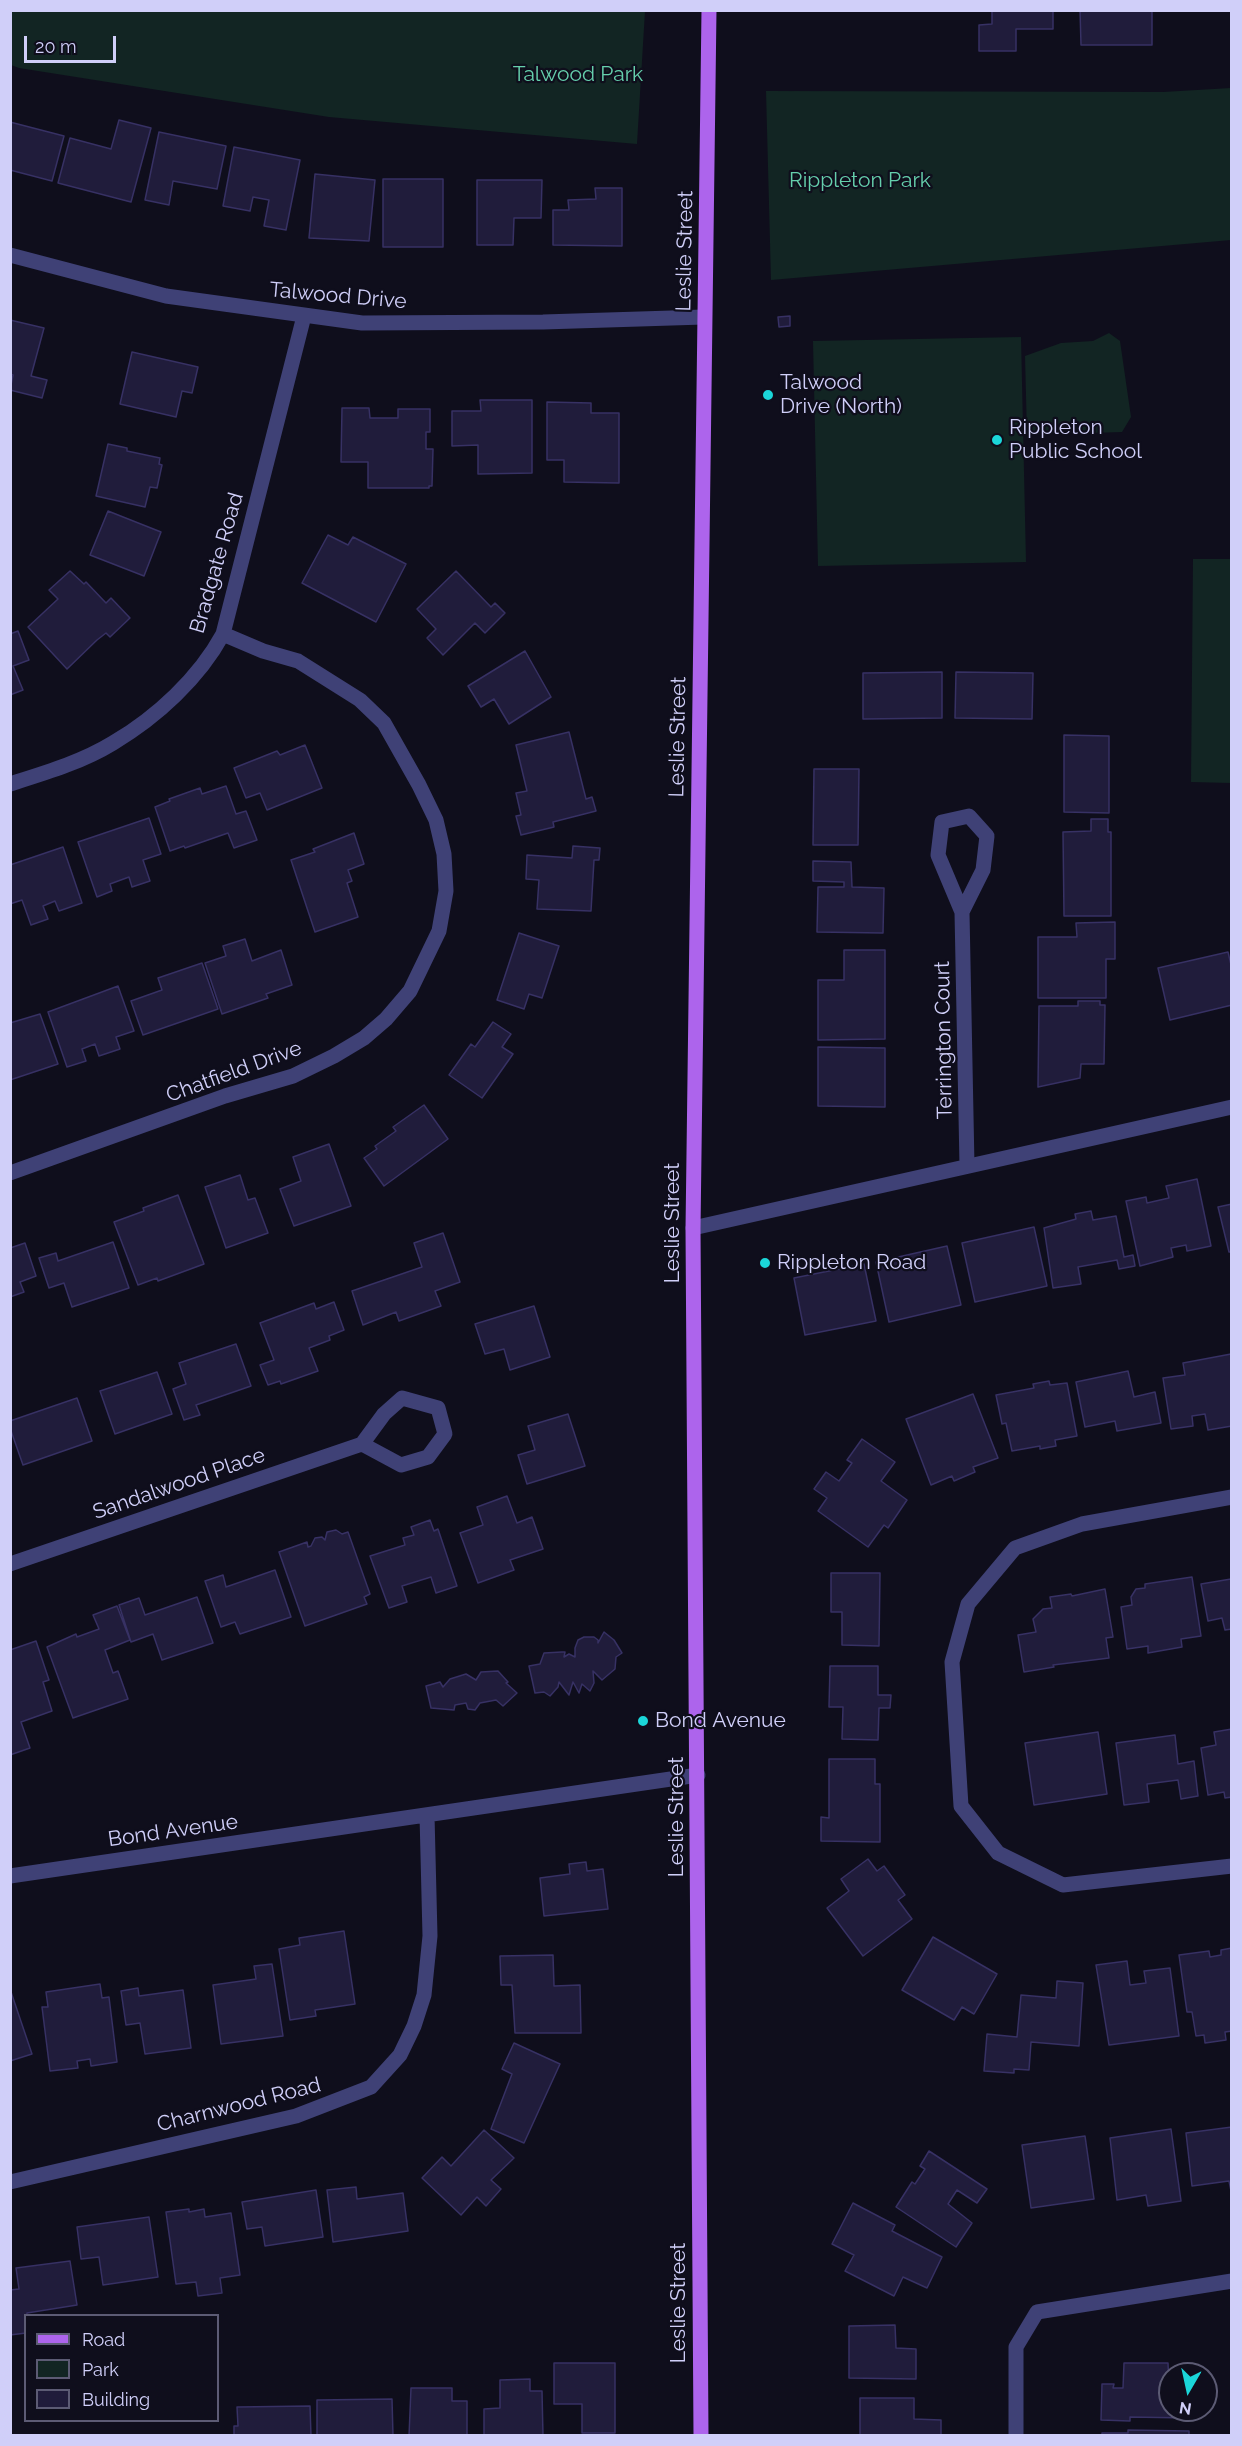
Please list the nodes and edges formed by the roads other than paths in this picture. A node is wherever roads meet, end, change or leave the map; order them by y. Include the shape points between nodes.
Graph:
1 (709, 10) edge
2 (10, 255) edge
3 (304, 316) junction
4 (704, 317) junction
5 (223, 634) junction
6 (10, 784) edge
7 (962, 912) junction
8 (1232, 1107) edge
9 (967, 1166) junction
10 (10, 1173) edge
11 (693, 1228) junction
12 (362, 1444) junction
13 (1232, 1497) edge
14 (10, 1564) edge
15 (698, 1775) junction
16 (427, 1815) junction
17 (1232, 1866) edge
18 (10, 1876) edge
19 (10, 2182) edge
20 (1232, 2281) edge
21 (701, 2436) edge
22 (1017, 2436) edge

1 - 4 main road, Leslie Street
2 - 3 street, Talwood Drive via 166,296
3 - 4 street, Talwood Drive via 362,323 423,324
3 - 5 street, Bradgate Road
4 - 11 main road, Leslie Street
5 - 6 street, Bradgate Road via 211,655 183,687 112,744 62,767
5 - 10 street, Chatfield Drive via 298,661 360,700 384,723 436,820 444,854 446,891 439,932 410,991 364,1038 333,1056 293,1076 225,1096
7 - 7 street, Terrington Court via 983,870 987,836 969,816 942,822 938,855
7 - 9 street, Terrington Court
8 - 9 street
9 - 11 street
11 - 15 main road, Leslie Street
12 - 12 street via 384,1414 402,1398 438,1408 445,1434 428,1457 401,1465
12 - 14 street, Sandalwood Place
13 - 17 street via 1082,1524 1015,1548 968,1604 952,1662 961,1806 998,1853 1063,1885
15 - 16 street, Bond Avenue
15 - 21 main road, Leslie Street
16 - 18 street, Bond Avenue
16 - 19 street, Charnwood Road via 430,1936 424,1995 400,2055 371,2087 296,2116
20 - 22 street via 1037,2312 1016,2347

